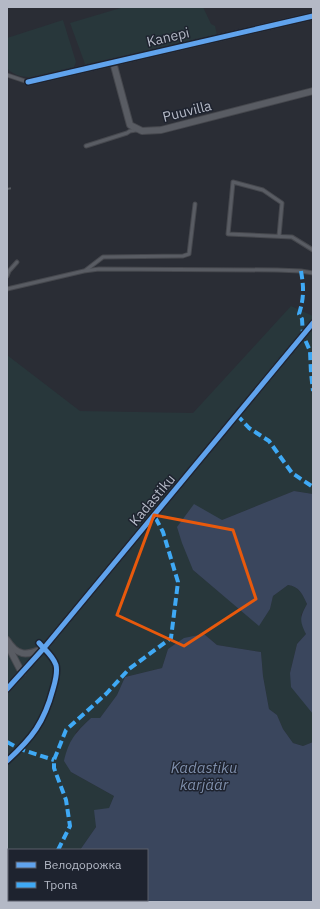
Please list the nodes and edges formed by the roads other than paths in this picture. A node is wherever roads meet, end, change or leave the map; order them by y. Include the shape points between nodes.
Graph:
1 (313, 16) edge
2 (113, 62) junction
3 (7, 75) edge
4 (28, 82) joint
5 (313, 91) edge
6 (140, 130) junction
7 (86, 146) dead end
8 (195, 204) dead end
9 (279, 236) junction
10 (313, 250) edge
11 (17, 262) dead end
12 (84, 271) junction
13 (313, 273) edge
14 (7, 276) edge
15 (7, 289) edge
16 (313, 324) edge
17 (7, 640) edge
18 (7, 645) edge
19 (44, 648) junction
20 (22, 673) junction
21 (7, 689) edge

1 - 2 street, Kanepi
2 - 4 street, Kanepi
2 - 6 street via 130,125
3 - 4 lane
5 - 6 street, Puuvilla via 161,130
6 - 7 lane
8 - 12 lane via 189,254 103,257
9 - 9 lane via 282,203 263,190 233,182 228,234
9 - 10 lane via 292,236
11 - 14 lane
12 - 13 lane via 277,270
12 - 15 lane
16 - 19 street, Kadastiku
17 - 19 street via 13,649 22,654
18 - 20 street
19 - 20 street, Kadastiku
20 - 21 street, Kadastiku

